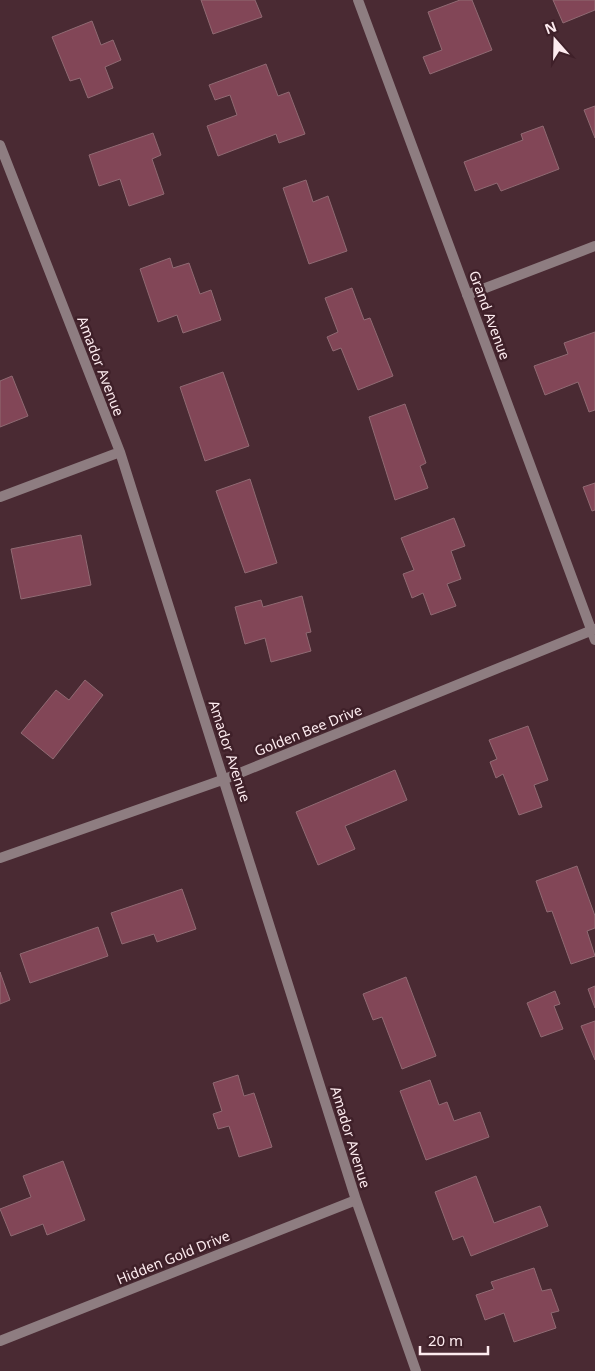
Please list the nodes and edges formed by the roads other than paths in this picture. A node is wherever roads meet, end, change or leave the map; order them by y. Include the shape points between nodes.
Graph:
1 (358, 0) edge
2 (0, 145) edge
3 (595, 246) edge
4 (467, 295) junction
5 (120, 452) junction
6 (0, 497) edge
7 (594, 633) edge
8 (224, 779) junction
9 (0, 858) edge
10 (356, 1200) junction
11 (0, 1341) edge
12 (416, 1371) edge

1 - 4 street, Grand Avenue
2 - 5 street, Amador Avenue
3 - 4 street
4 - 7 street, Grand Avenue
5 - 6 street
5 - 8 street, Amador Avenue
7 - 8 street, Golden Bee Drive
8 - 9 street, Golden Bee Drive
8 - 10 street, Amador Avenue
10 - 11 street, Hidden Gold Drive
10 - 12 street, Amador Avenue

